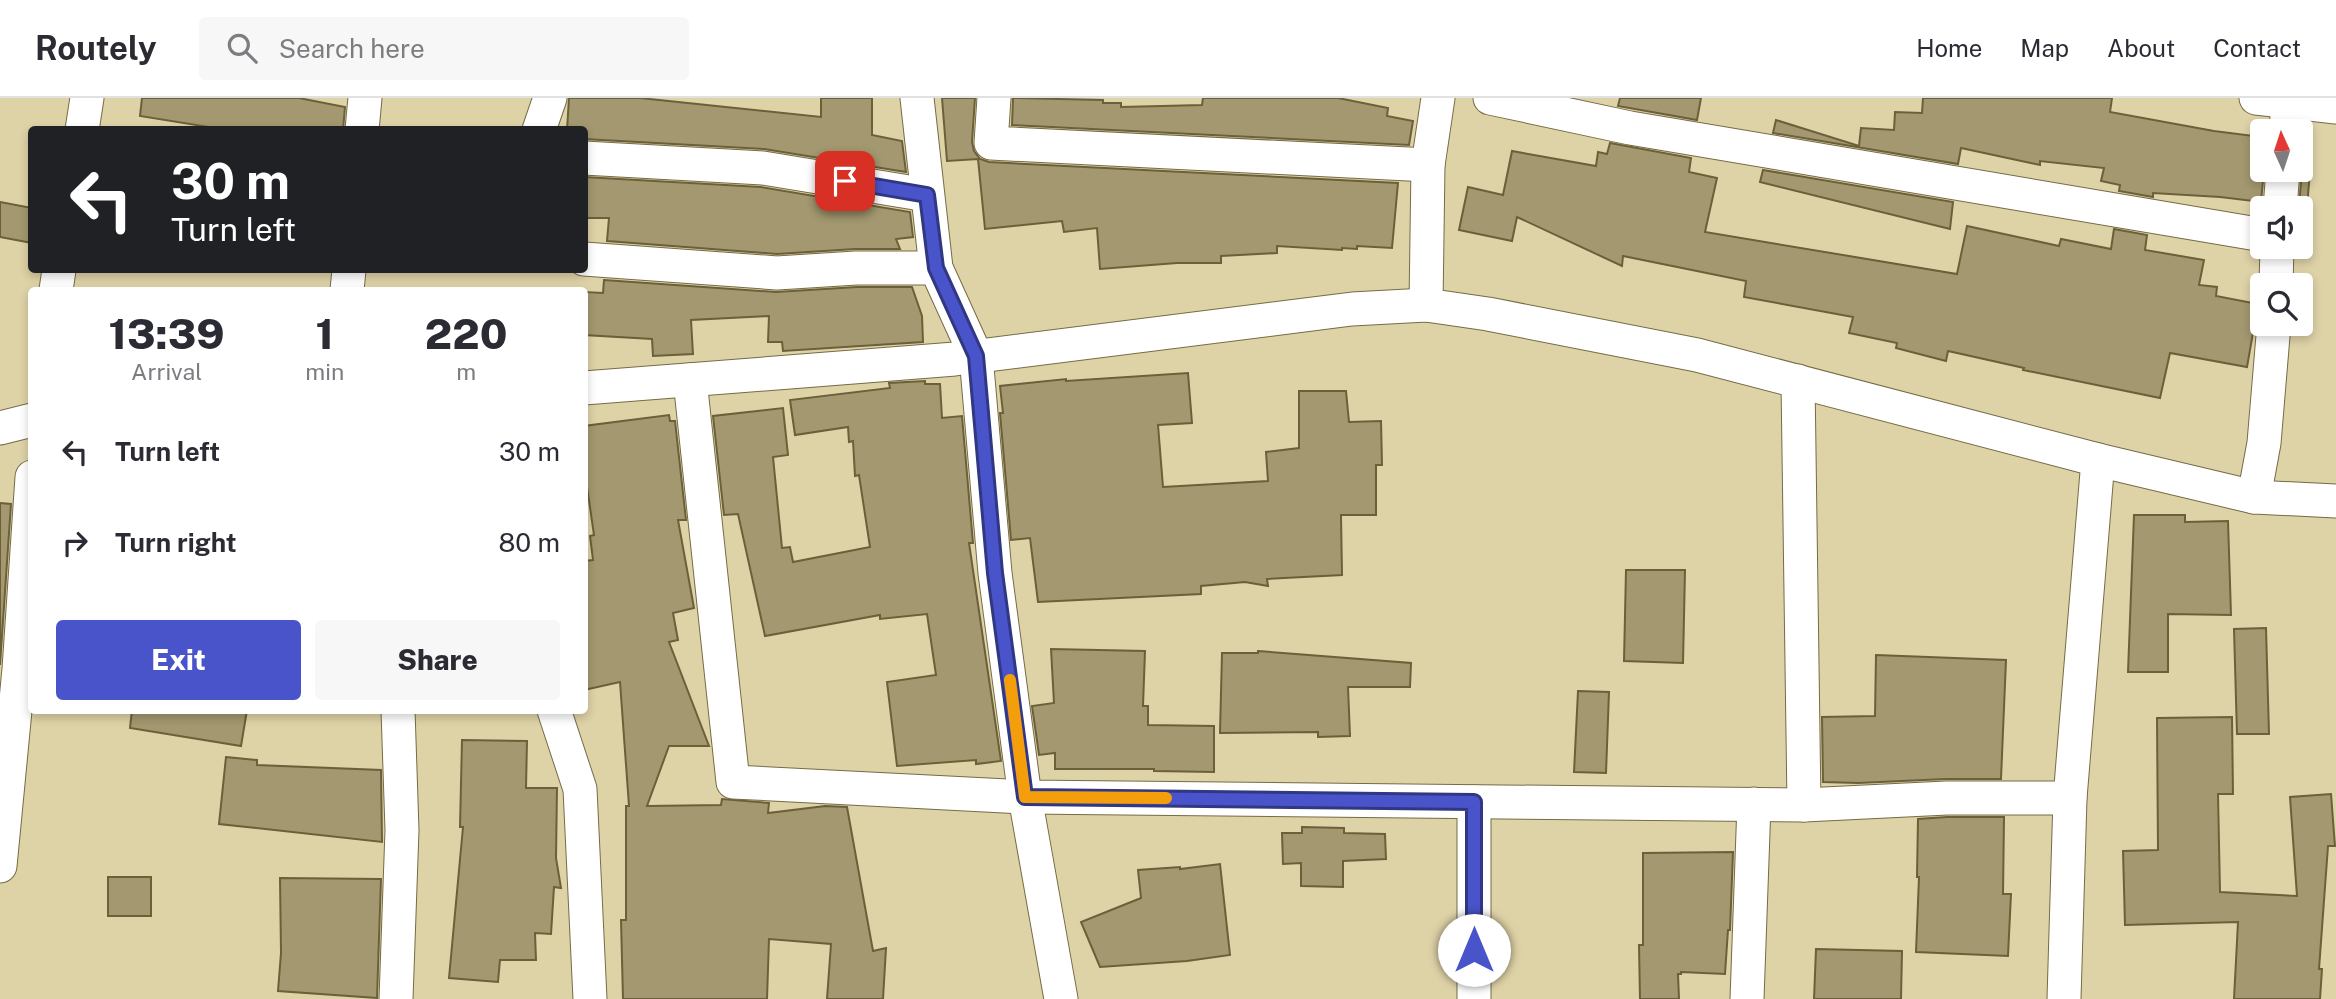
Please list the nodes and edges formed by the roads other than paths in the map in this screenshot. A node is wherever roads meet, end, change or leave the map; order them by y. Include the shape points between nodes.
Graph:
1 (87, 98) edge
2 (365, 98) edge
3 (550, 98) edge
4 (917, 98) edge
5 (994, 98) edge
6 (1438, 98) edge
7 (1490, 98) edge
8 (2256, 98) edge
9 (2336, 107) edge
10 (2287, 117) edge
11 (83, 126) edge
12 (362, 126) edge
13 (540, 126) edge
14 (588, 158) edge
15 (1428, 165) junction
16 (927, 195) junction
17 (2250, 233) edge
18 (588, 259) edge
19 (936, 268) junction
20 (1426, 305) junction
21 (2273, 336) edge
22 (976, 356) junction
23 (690, 380) junction
24 (1798, 382) junction
25 (588, 388) edge
26 (28, 421) edge
27 (0, 428) edge
28 (2098, 460) junction
29 (2254, 497) junction
30 (2336, 501) edge
31 (28, 536) edge
32 (398, 714) edge
33 (555, 714) edge
34 (1025, 797) junction
35 (2070, 798) junction
36 (1474, 802) junction
37 (1754, 804) junction
38 (1804, 805) junction
39 (0, 866) edge
40 (396, 999) edge
41 (590, 999) edge
42 (1061, 999) edge
43 (1474, 999) edge
44 (1747, 999) edge
45 (2064, 999) edge

1 - 11 street
2 - 12 street
3 - 13 street
4 - 16 street
5 - 15 street via 991,143
6 - 15 street
7 - 17 street via 1630,128
8 - 10 street
9 - 10 street
14 - 16 street via 763,168
15 - 20 street
16 - 19 street
18 - 19 street via 777,273
19 - 22 street
20 - 22 street via 1352,309
20 - 24 street via 1697,355
21 - 29 street via 2264,443
22 - 23 street
22 - 34 street via 995,573
23 - 25 street
23 - 34 street via 733,782
24 - 28 street
24 - 38 street
26 - 27 street
28 - 29 street
28 - 35 street
29 - 30 street
31 - 39 street
32 - 40 street via 402,830
33 - 41 street via 580,789
34 - 36 street
34 - 42 street
35 - 38 street via 1947,797
35 - 45 street
36 - 37 street
36 - 43 street
37 - 38 street
37 - 44 street

